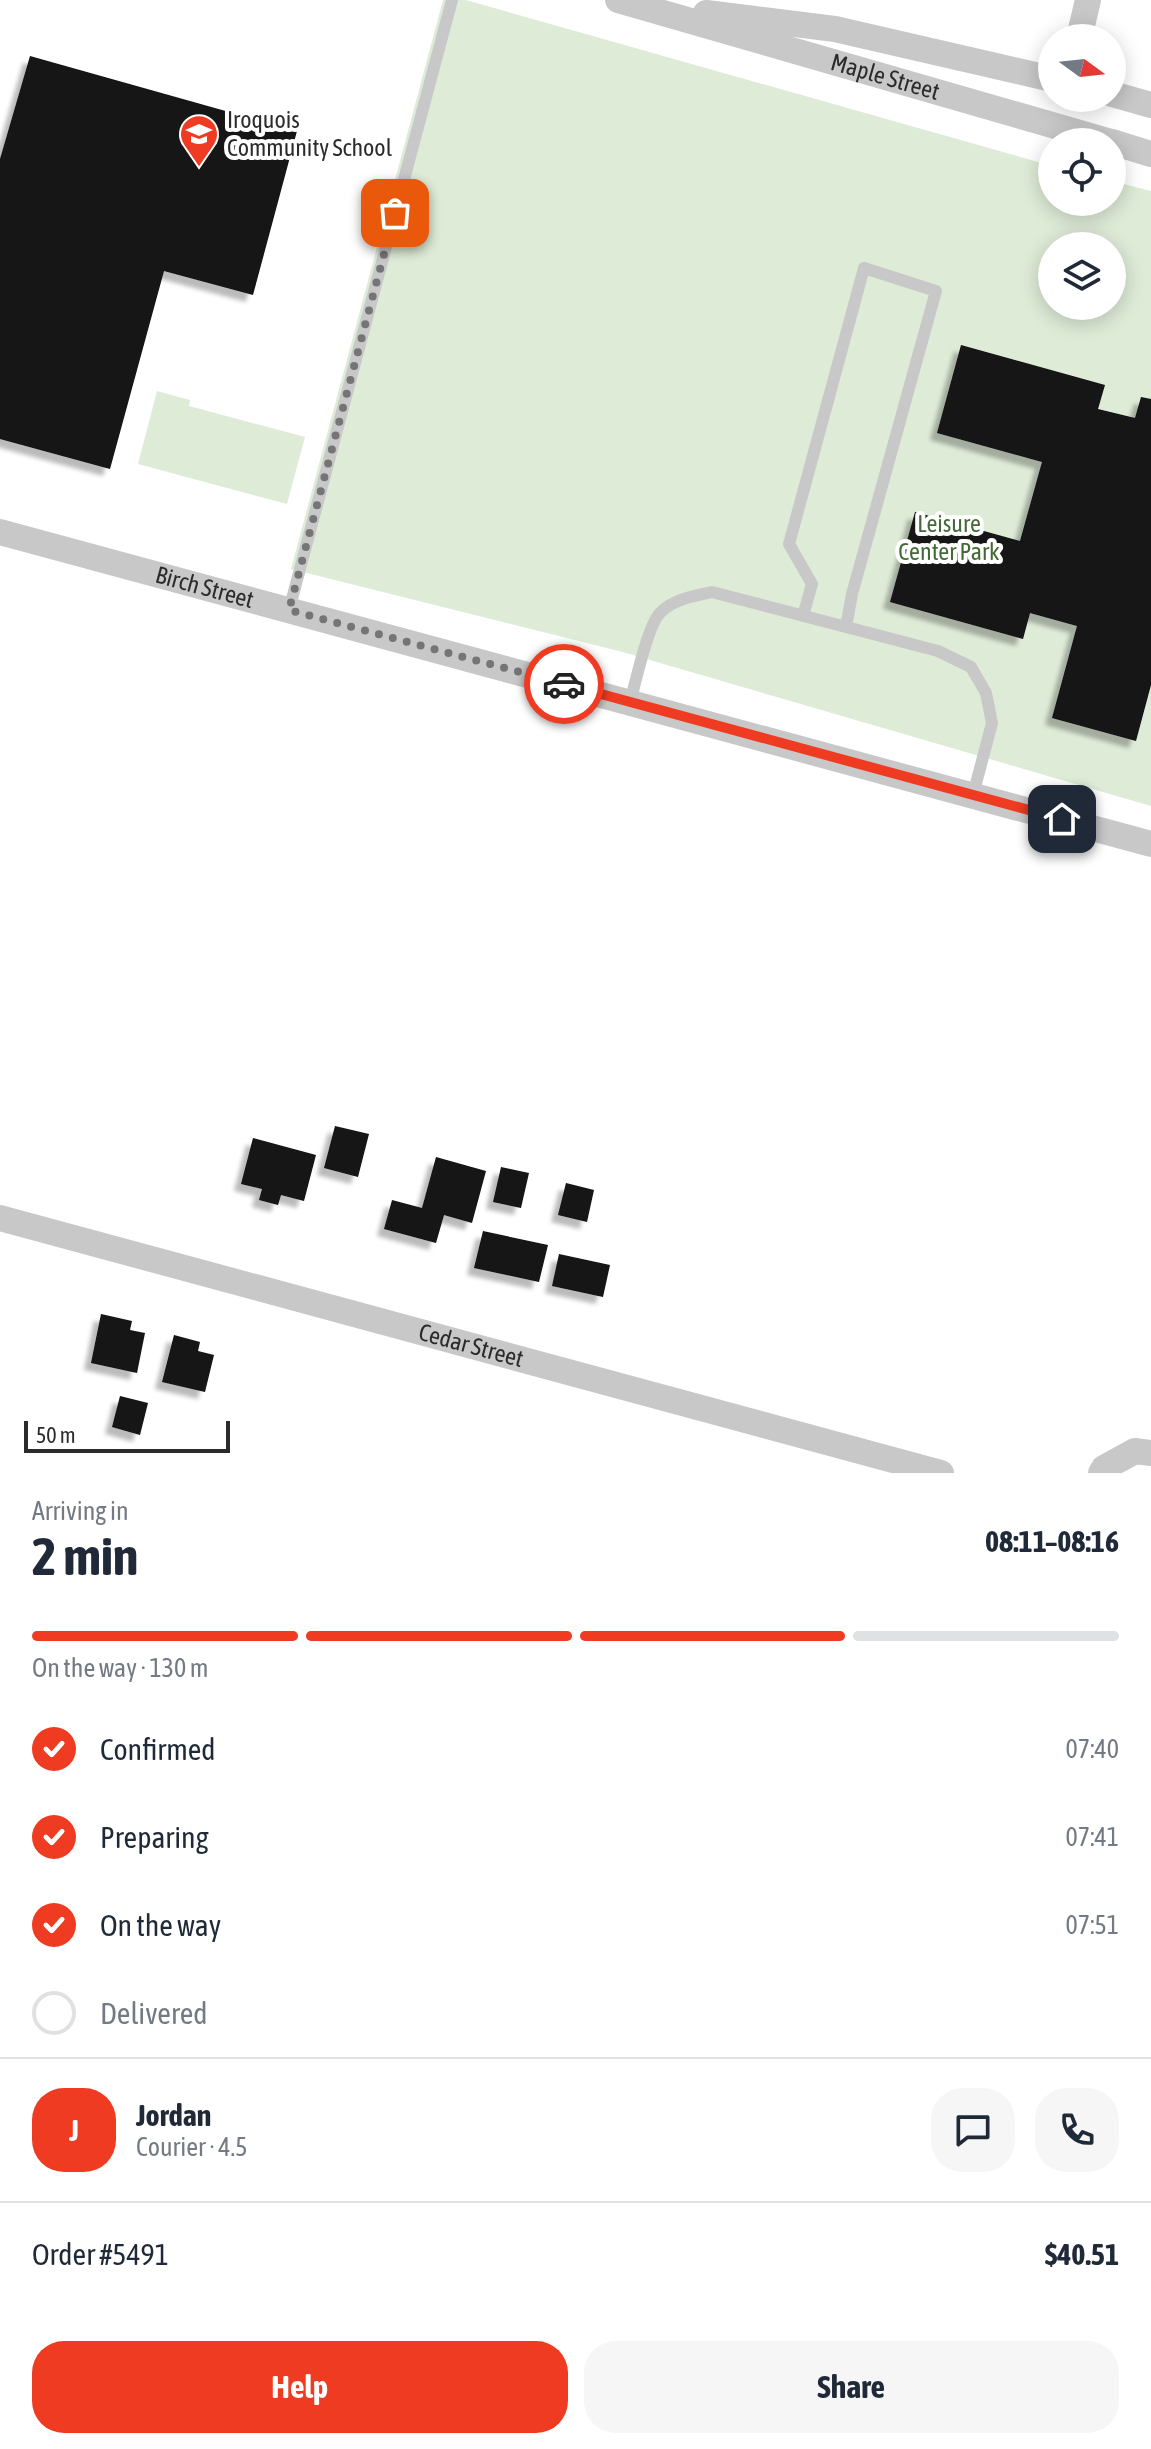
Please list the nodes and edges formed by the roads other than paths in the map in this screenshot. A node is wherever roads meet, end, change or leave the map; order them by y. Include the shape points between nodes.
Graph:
1 (452, 0) edge
2 (618, 0) edge
3 (1088, 0) edge
4 (659, 11) junction
5 (1082, 24) edge
6 (1038, 76) edge
7 (1126, 97) edge
8 (1149, 101) edge
9 (1064, 128) edge
10 (1126, 146) edge
11 (1151, 154) edge
12 (0, 532) edge
13 (289, 610) junction
14 (803, 616) junction
15 (846, 627) junction
16 (630, 702) junction
17 (973, 795) junction
18 (1151, 844) edge
19 (0, 1218) edge
20 (1151, 1453) edge
21 (941, 1473) edge
22 (1101, 1473) edge

1 - 13 lane
2 - 4 street, Maple Street
3 - 5 street
4 - 6 street, Maple Street via 729,14 835,29
4 - 9 street, Maple Street
7 - 8 street
10 - 11 street, Maple Street
12 - 13 street, Birch Street
13 - 16 street, Birch Street
14 - 15 lane
14 - 15 lane via 812,584 789,544 864,268 936,291
14 - 16 lane via 712,592 683,599 660,613
15 - 17 lane via 938,651 971,667 986,693 992,723
16 - 17 street, Birch Street
17 - 18 street, Birch Street
19 - 21 street, Cedar Street
20 - 22 street via 1135,1451

